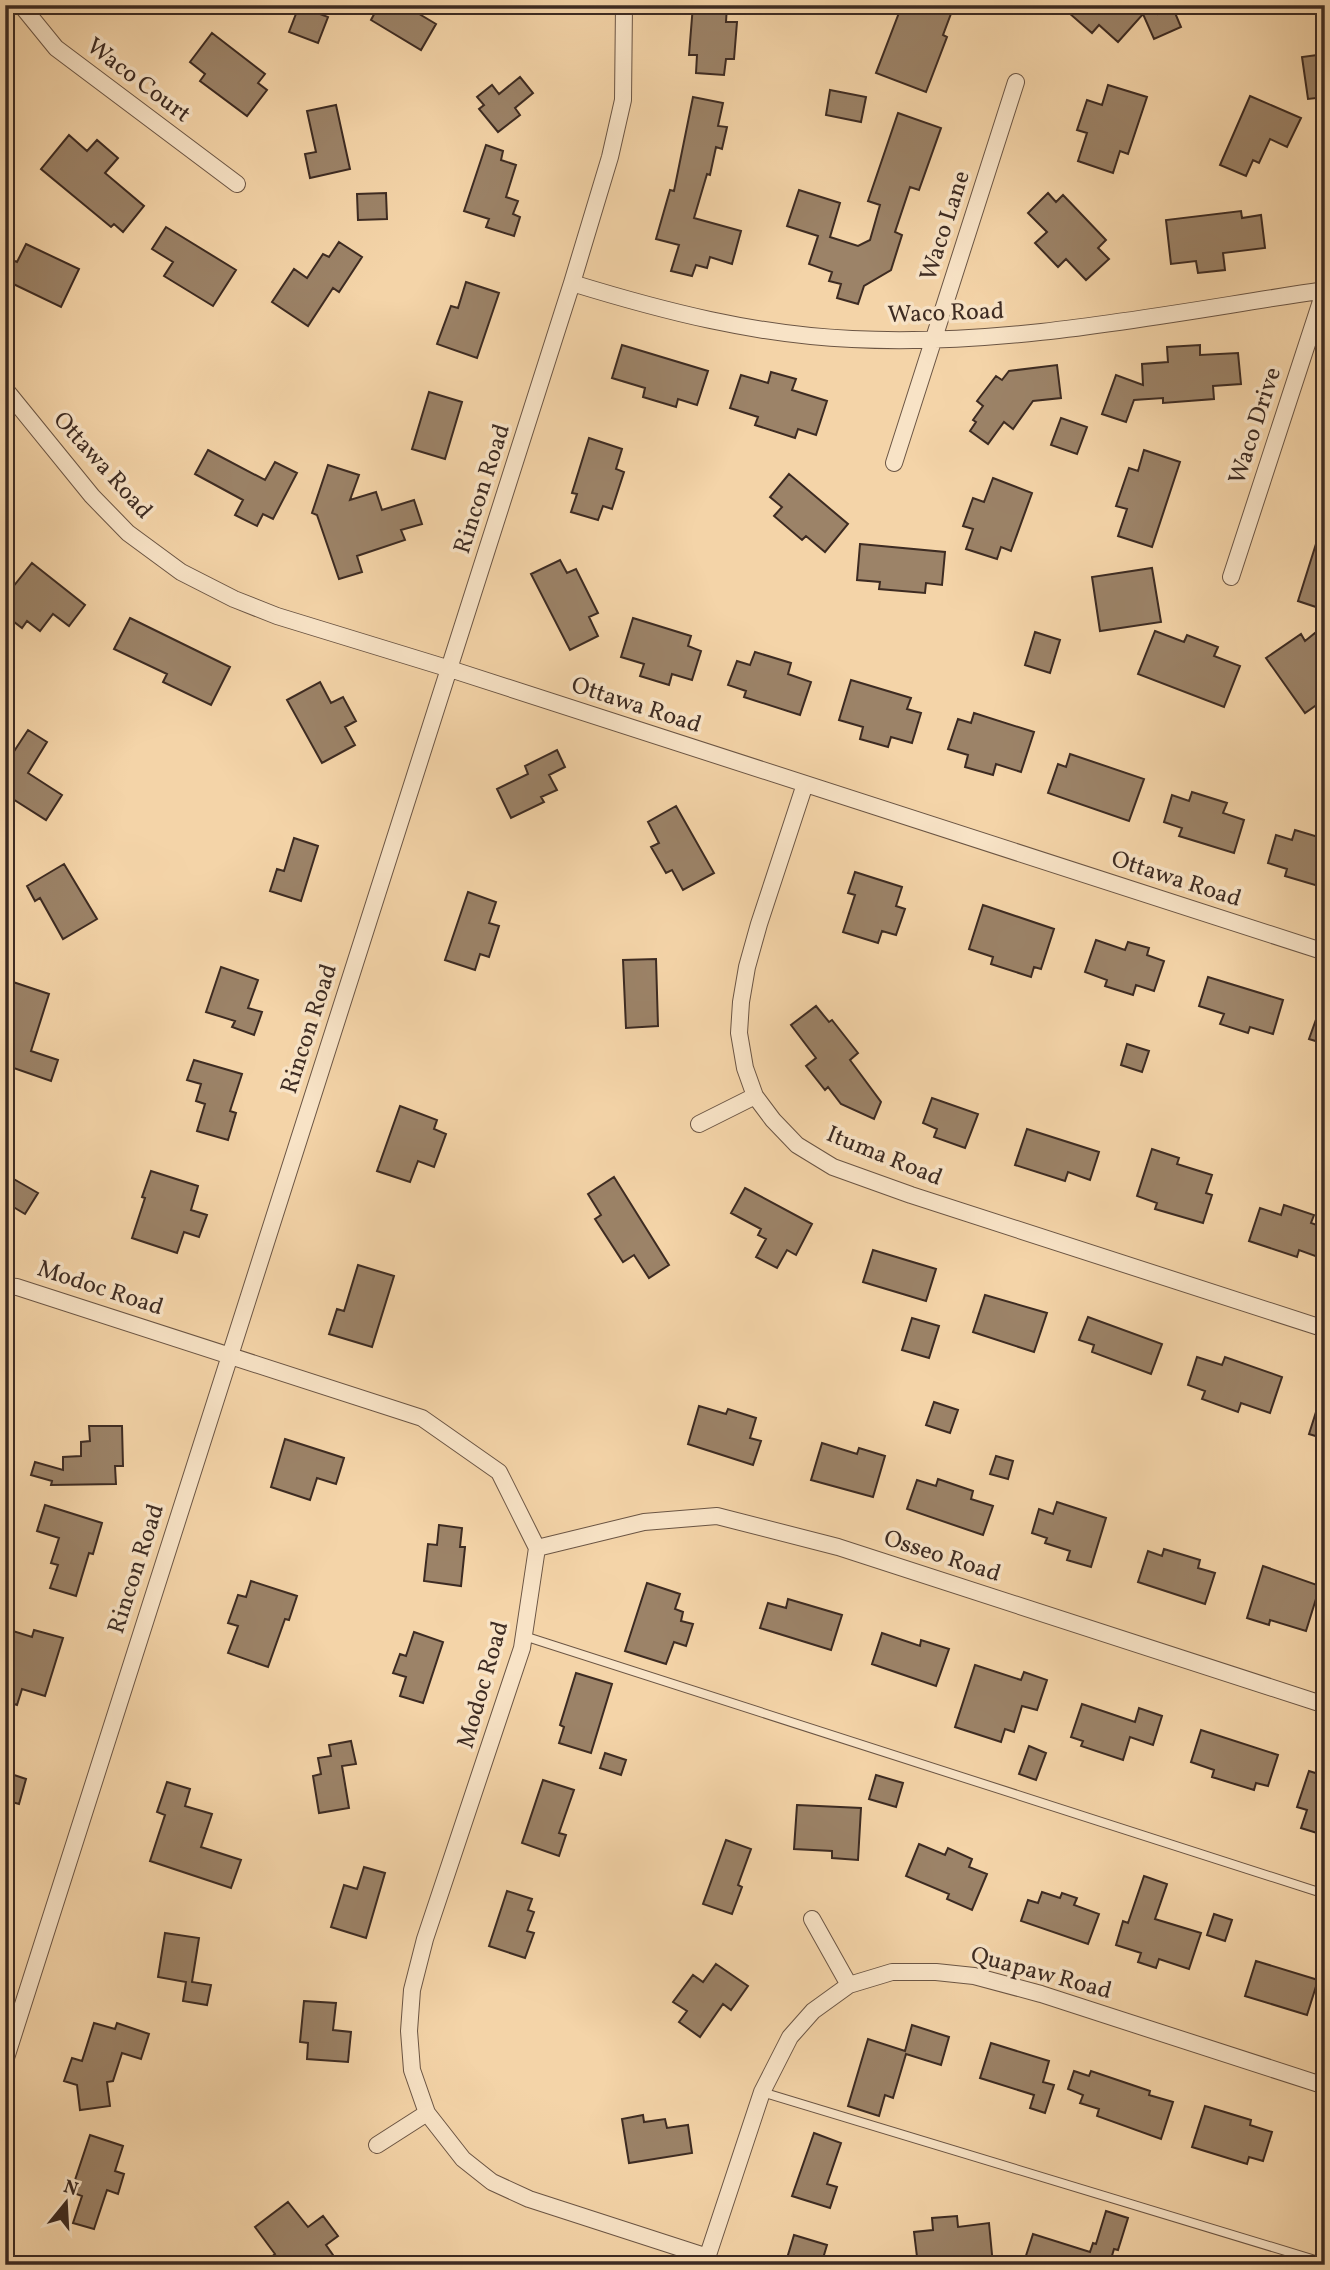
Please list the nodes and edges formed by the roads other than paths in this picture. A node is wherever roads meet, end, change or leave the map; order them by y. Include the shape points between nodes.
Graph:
1 (21, 5) edge
2 (624, 5) edge
3 (1016, 82) dead end
4 (237, 184) dead end
5 (572, 283) junction
6 (1325, 290) edge
7 (933, 340) junction
8 (5, 389) edge
9 (894, 463) dead end
10 (1231, 577) dead end
11 (450, 669) junction
12 (805, 784) junction
13 (1325, 952) edge
14 (755, 1096) junction
15 (699, 1124) dead end
16 (5, 1286) edge
17 (1325, 1329) edge
18 (229, 1355) junction
19 (537, 1548) junction
20 (524, 1636) junction
21 (1325, 1705) edge
22 (1325, 1894) edge
23 (812, 1919) dead end
24 (849, 1985) junction
25 (5, 2061) edge
26 (1325, 2086) edge
27 (762, 2092) junction
28 (427, 2113) junction
29 (377, 2145) dead end
30 (706, 2261) edge
31 (1325, 2263) edge

1 - 4 street, Waco Court via 55,48
2 - 5 street, Rincon Road via 623,100
3 - 7 street, Waco Lane
5 - 7 street, Waco Road via 694,318 759,330 850,339
5 - 11 street, Rincon Road
6 - 7 street, Waco Road via 1032,333
6 - 10 street, Waco Drive
7 - 9 street, Waco Lane
8 - 11 street, Ottawa Road via 92,496 128,533 181,572 277,616
11 - 12 street, Ottawa Road
11 - 18 street, Rincon Road
12 - 13 street, Ottawa Road
12 - 14 street, Ituma Road via 747,967 739,1033
14 - 15 street
14 - 17 street, Ituma Road via 797,1145 833,1167
16 - 18 street, Modoc Road
18 - 19 street, Modoc Road via 422,1419 499,1472
18 - 25 street, Rincon Road
19 - 20 street, Modoc Road
19 - 21 street, Osseo Road via 644,1522 717,1516 838,1547
20 - 22 lane
20 - 28 street, Modoc Road via 412,1990 412,2070
23 - 24 street
24 - 26 street, Quapaw Road via 892,1972 974,1976
24 - 27 street, Quapaw Road via 813,2011 790,2037
27 - 30 street, Quapaw Road
27 - 31 lane
28 - 29 street
28 - 30 street, Modoc Road via 463,2159 492,2182

